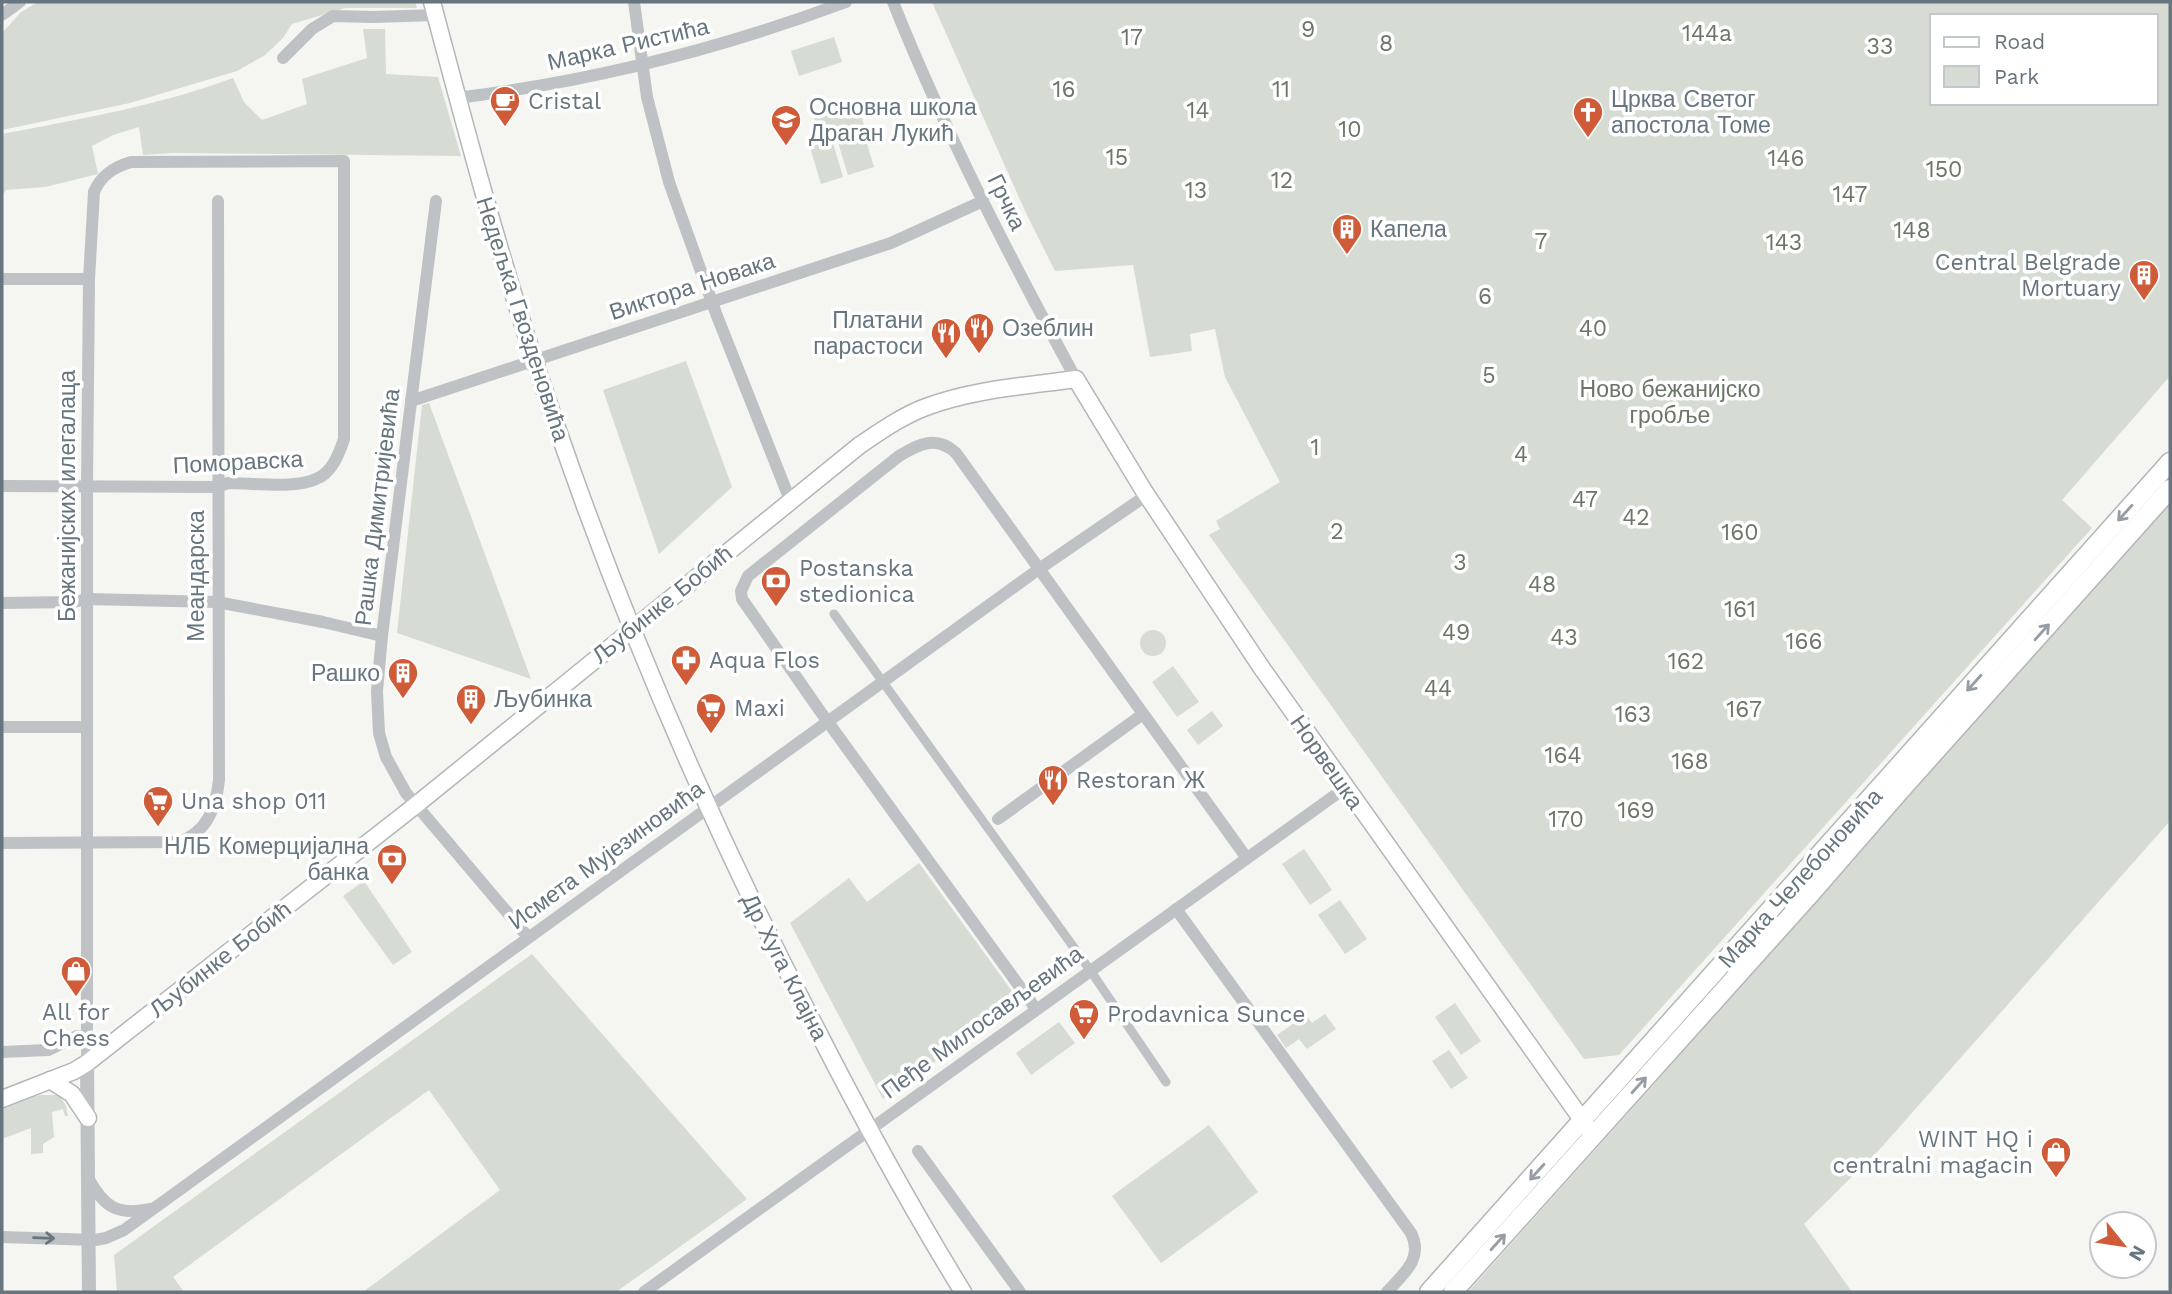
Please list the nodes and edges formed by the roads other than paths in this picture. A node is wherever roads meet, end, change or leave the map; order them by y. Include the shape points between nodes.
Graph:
1 (20, 2) edge
2 (634, 2) edge
3 (846, 2) edge
4 (893, 2) edge
5 (434, 8) edge
6 (2, 15) edge
7 (284, 58) dead end
8 (641, 66) junction
9 (456, 98) junction
10 (344, 161) joint
11 (218, 201) dead end
12 (436, 201) dead end
13 (983, 201) junction
14 (2, 279) edge
15 (89, 279) junction
16 (711, 302) junction
17 (534, 360) junction
18 (1076, 379) junction
19 (411, 401) junction
20 (2170, 462) edge
21 (2, 486) edge
22 (87, 486) junction
23 (217, 486) junction
24 (2170, 489) edge
25 (1147, 495) junction
26 (790, 500) junction
27 (1039, 569) junction
28 (87, 599) junction
29 (217, 602) junction
30 (2, 603) edge
31 (834, 614) dead end
32 (632, 630) junction
33 (382, 636) junction
34 (883, 682) junction
35 (1143, 714) junction
36 (828, 722) junction
37 (2, 727) edge
38 (87, 727) junction
39 (1892, 787) junction
40 (1345, 788) junction
41 (416, 805) junction
42 (709, 808) junction
43 (998, 819) dead end
44 (88, 841) junction
45 (2, 843) edge
46 (1246, 857) junction
47 (1176, 909) junction
48 (528, 937) junction
49 (1090, 970) junction
50 (1035, 1009) junction
51 (87, 1036) junction
52 (2, 1052) edge
53 (87, 1063) junction
54 (50, 1080) junction
55 (1166, 1082) dead end
56 (2, 1099) edge
57 (88, 1118) junction
58 (1588, 1128) junction
59 (868, 1129) junction
60 (918, 1151) dead end
61 (88, 1178) junction
62 (155, 1208) junction
63 (2, 1237) edge
64 (87, 1241) junction
65 (89, 1292) edge
66 (644, 1292) edge
67 (963, 1292) edge
68 (1020, 1292) edge
69 (1387, 1292) edge
70 (1429, 1292) edge
71 (1453, 1292) edge

1 - 6 street
2 - 8 street
3 - 8 street, Марка Ристића
4 - 13 street, Грчка
5 - 7 street via 380,17 333,16 313,27
5 - 9 main road, Недељка Гвозденовића
8 - 9 street, Марка Ристића
8 - 16 street via 663,163
9 - 17 main road, Недељка Гвозденовића
10 - 15 street, Бежанијских илегалаца via 137,161 121,165 102,178 94,192
10 - 23 street, Поморавска via 344,439 340,450 318,479
11 - 23 street, Меандарска
12 - 19 street, Рашка Димитријевића
13 - 16 street, Виктора Новака via 891,243
13 - 18 street, Грчка
14 - 15 street
15 - 22 street, Бежанијских илегалаца
16 - 17 street, Виктора Новака
16 - 26 street
17 - 19 street, Виктора Новака
17 - 32 main road, Недељка Гвозденовића
18 - 25 main road, Норвешка
18 - 26 main road, Љубинке Бобић via 970,394 927,406 860,444
19 - 33 street, Рашка Димитријевића
20 -> 39 main road, Марка Челебоновића
21 - 22 street, Поморавска
22 - 23 street, Поморавска
22 - 28 street, Бежанијских илегалаца
23 - 29 street, Меандарска
39 -> 24 main road, Марка Челебоновића
25 - 27 street, Исмета Мујезиновића
25 - 40 main road, Норвешка
26 - 32 main road, Љубинке Бобић
27 - 34 street, Исмета Мујезиновића
27 - 35 street
27 - 36 street via 950,448 925,443 899,456 748,576 741,591 741,599
28 - 29 street
28 - 30 street
28 - 38 street, Бежанијских илегалаца
29 - 33 street
29 - 44 street, Меандарска via 219,780 205,825 178,842
31 - 34 street
32 - 41 main road, Љубинке Бобић
32 - 42 main road, Др Хуга Клајна
33 - 41 street, Рашка Димитријевића via 379,733 386,757
34 - 36 street, Исмета Мујезиновића
34 - 49 street
35 - 43 street
35 - 46 street
36 - 42 street, Исмета Мујезиновића
36 - 50 street
37 - 38 street
38 - 44 street, Бежанијских илегалаца
39 - 58 main road, Марка Челебоновића
40 - 46 street, Пеђе Милосављевића
40 - 58 main road, Норвешка
41 - 48 street, Рашка Димитријевића
41 - 53 main road, Љубинке Бобић
42 - 48 street, Исмета Мујезиновића
42 - 59 main road, Др Хуга Клајна
44 - 45 street, Меандарска
44 - 51 street, Бежанијских илегалаца
46 - 47 street, Пеђе Милосављевића
47 - 49 street, Пеђе Милосављевића
47 - 69 street via 1411,1233 1414,1261
48 - 62 street, Исмета Мујезиновића
49 - 50 street, Пеђе Милосављевића
49 - 55 street
50 - 59 street, Пеђе Милосављевића
51 - 52 street via 48,1050
51 - 53 street, Бежанијских илегалаца
53 - 54 main road, Љубинке Бобић
53 - 57 street
54 - 56 main road, Љубинке Бобић
54 - 57 main road via 72,1094
57 - 61 street
58 -> 70 main road, Марка Челебоновића
71 -> 58 main road, Марка Челебоновића
59 - 66 street, Пеђе Милосављевића
59 - 67 main road, Др Хуга Клајна
60 - 68 street
61 - 62 street via 101,1199 114,1208 137,1212
61 - 64 street
62 - 64 street, Исмета Мујезиновића via 112,1236
63 -> 64 street, Исмета Мујезиновића
64 - 65 street

